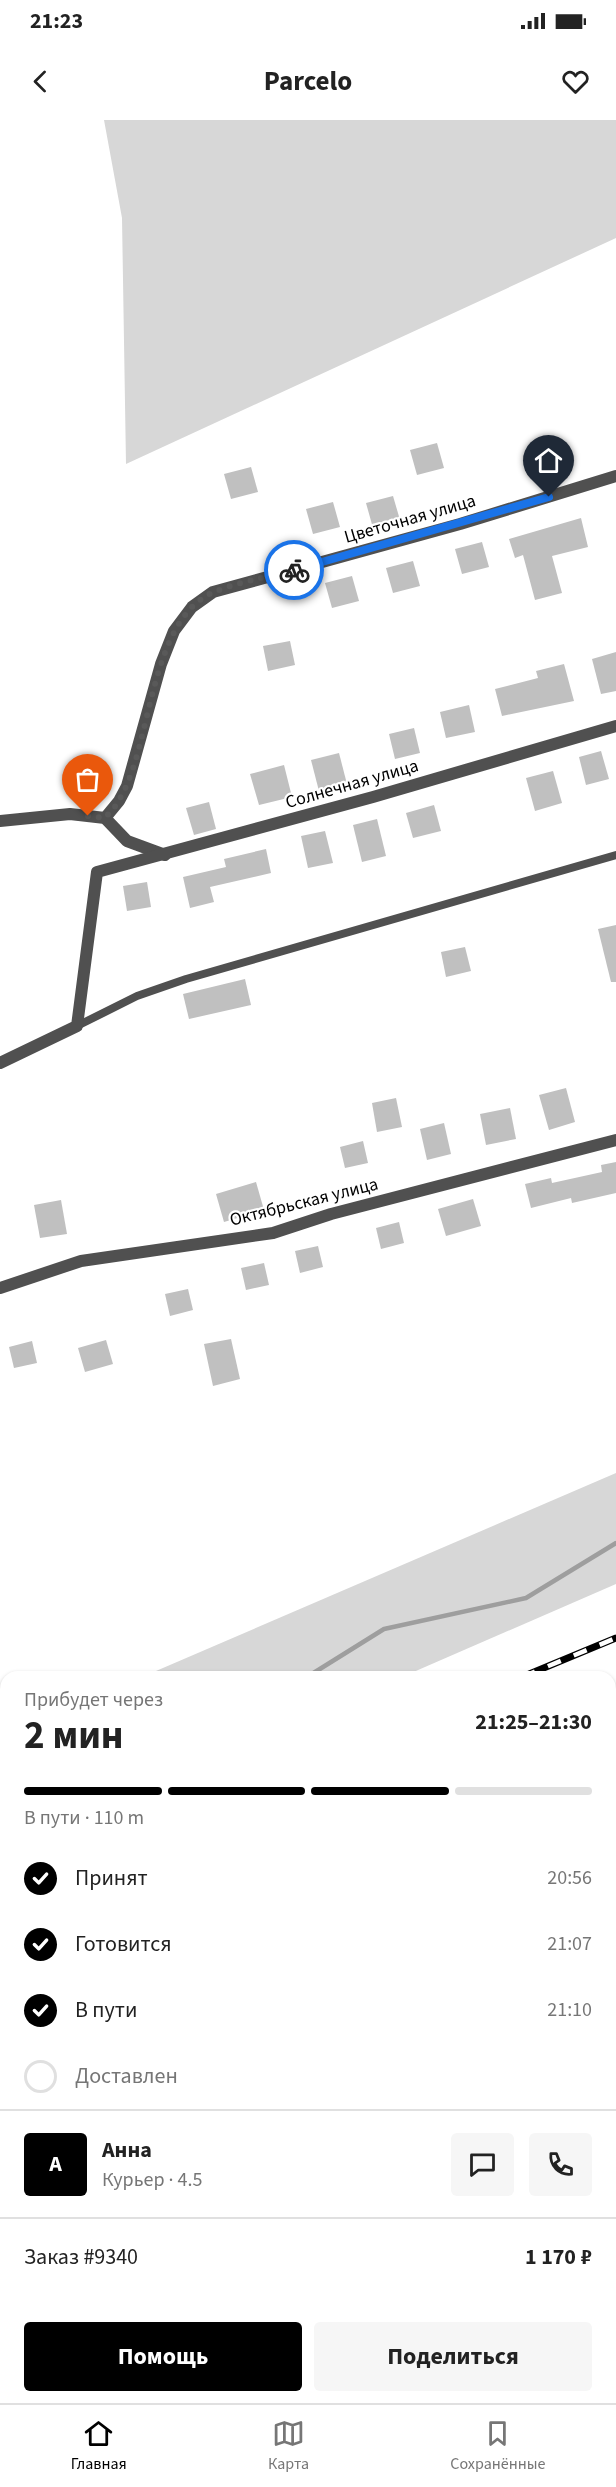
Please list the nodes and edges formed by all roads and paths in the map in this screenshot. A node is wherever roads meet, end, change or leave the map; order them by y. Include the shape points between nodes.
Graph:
1 (616, 476) edge
2 (616, 726) edge
3 (105, 818) junction
4 (0, 821) edge
5 (165, 855) junction
6 (616, 855) edge
7 (77, 1026) junction
8 (0, 1063) edge
9 (616, 1140) edge
10 (0, 1288) edge

1 - 3 street, Цветочная улица via 213,592 192,607 174,631 127,786
2 - 5 street, Солнечная улица
3 - 4 street via 70,814
3 - 5 street via 127,841
5 - 7 street, Солнечная улица via 97,872
6 - 7 lane via 186,979 137,996
7 - 8 street
9 - 10 street, Октябрьская улица via 331,1214 273,1233 81,1261

